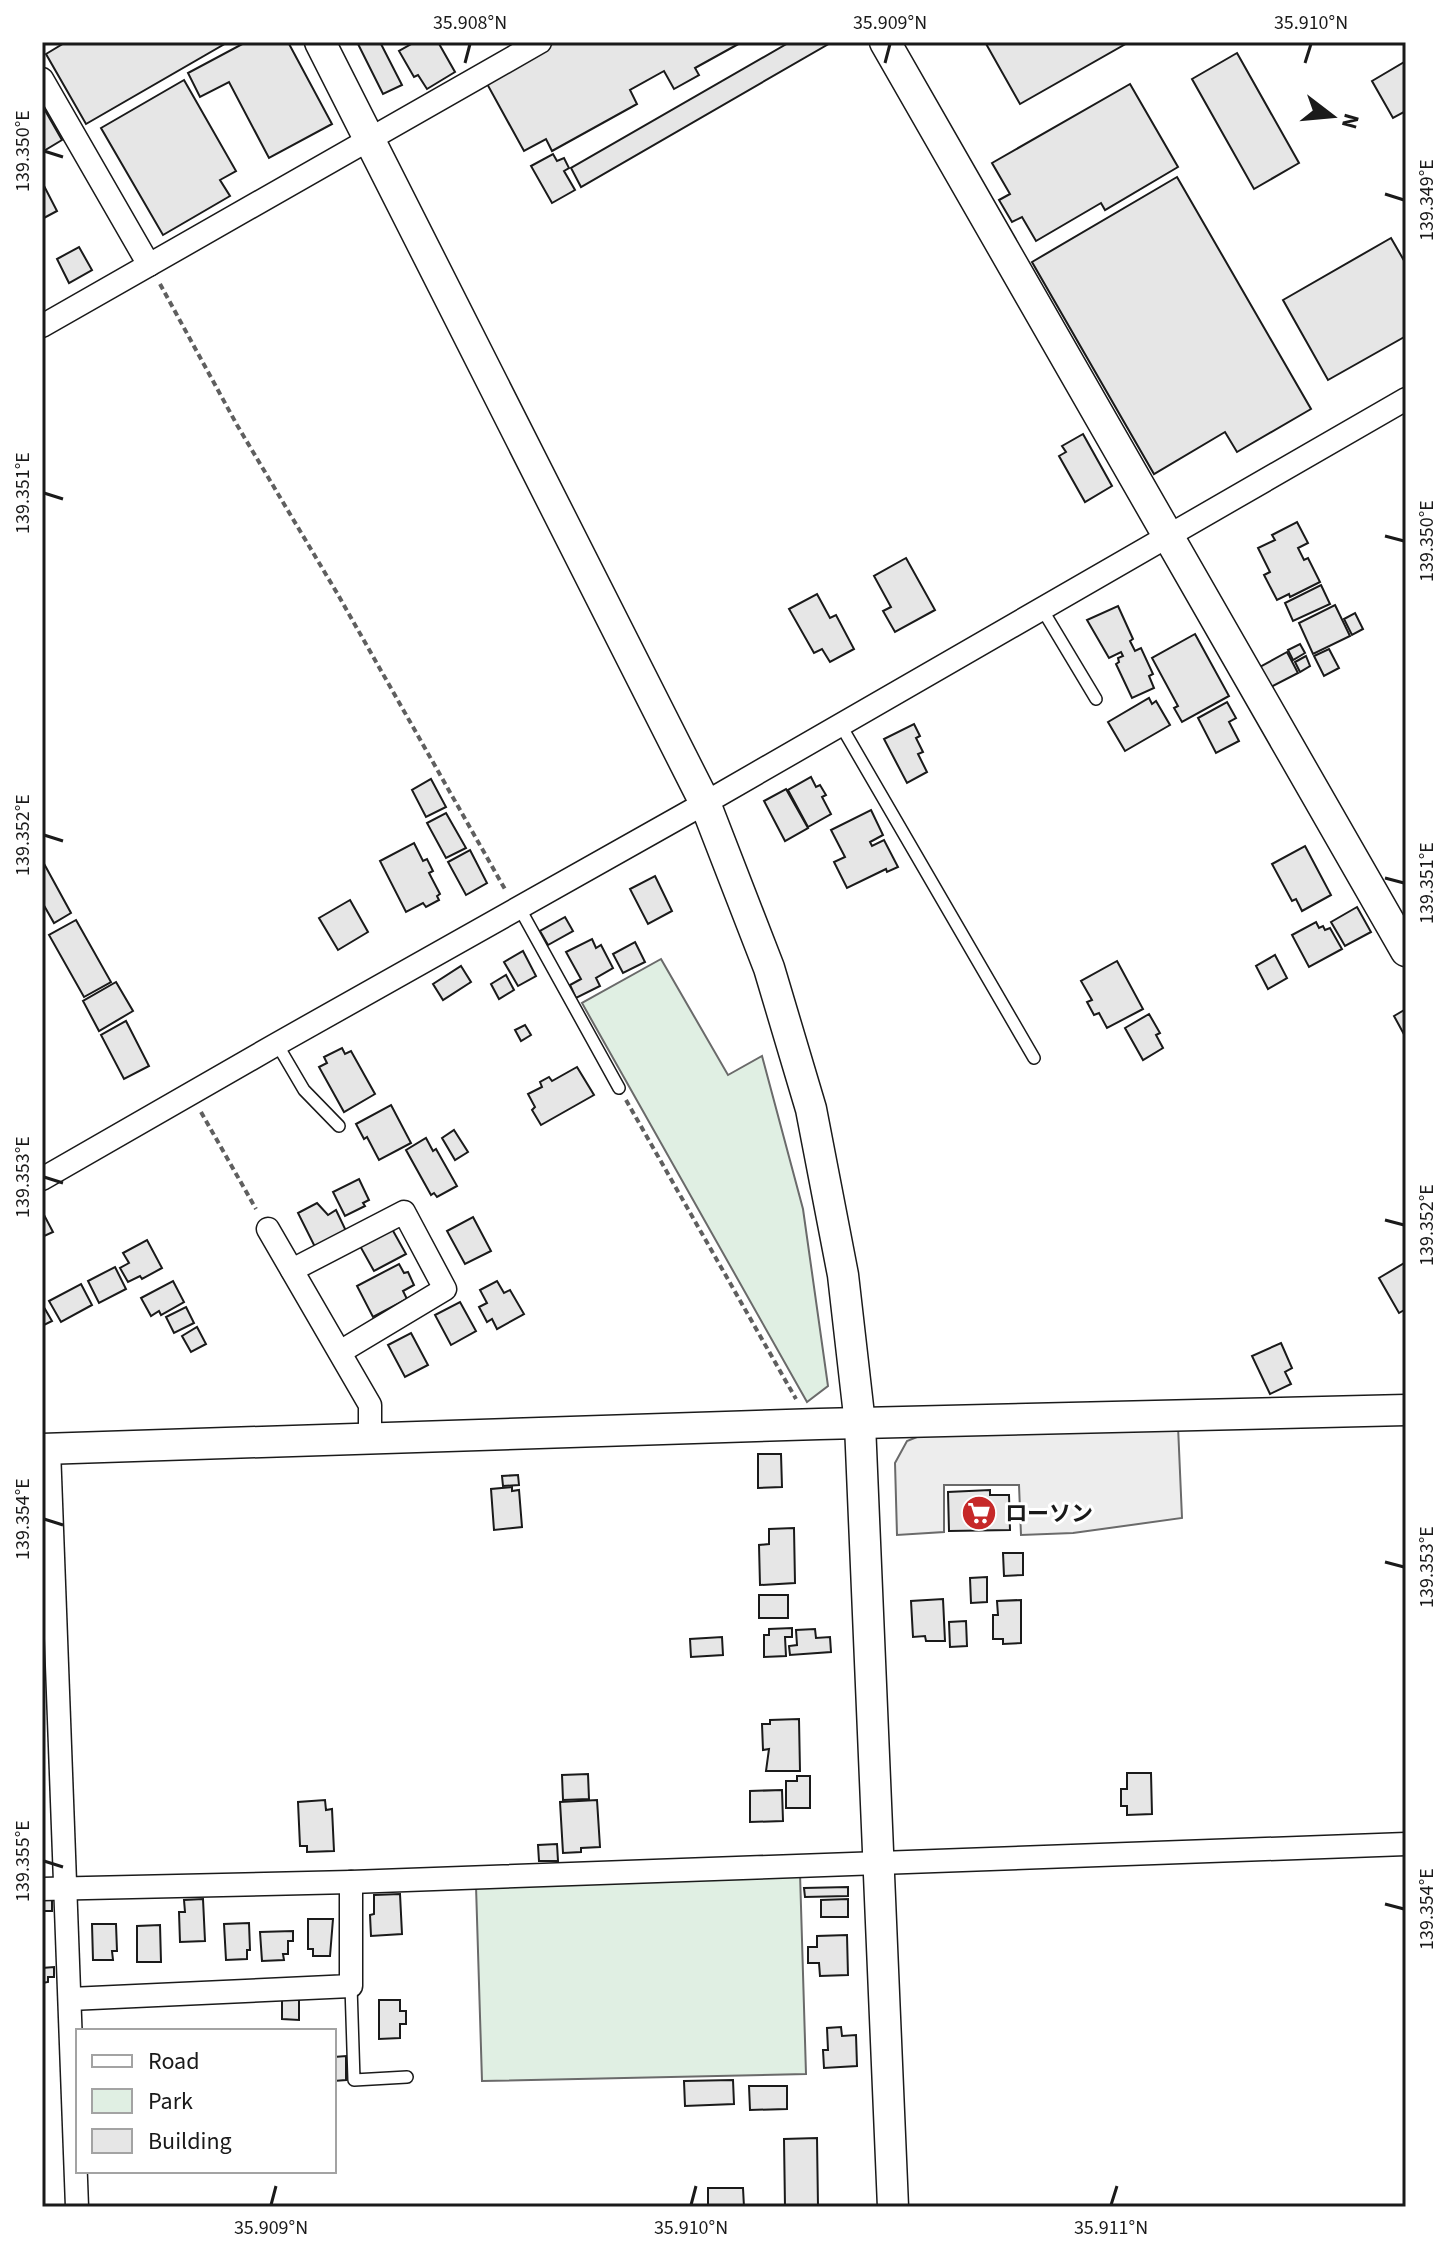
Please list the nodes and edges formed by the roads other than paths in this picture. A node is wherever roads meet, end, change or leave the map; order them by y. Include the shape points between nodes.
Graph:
1 (320, 42) edge
2 (540, 42) edge
3 (885, 42) edge
4 (42, 79) edge
5 (368, 139) junction
6 (149, 265) junction
7 (42, 326) edge
8 (1406, 399) edge
9 (1167, 537) junction
10 (1042, 609) junction
11 (1096, 699) dead end
12 (840, 724) junction
13 (705, 803) junction
14 (518, 910) junction
15 (1406, 951) edge
16 (277, 1044) junction
17 (1034, 1058) dead end
18 (619, 1088) road end
19 (339, 1126) dead end
20 (42, 1179) edge
21 (268, 1229) road end
22 (292, 1270) junction
23 (340, 1352) junction
24 (1406, 1410) edge
25 (860, 1424) junction
26 (370, 1439) junction
27 (46, 1449) edge
28 (1406, 1844) edge
29 (879, 1862) junction
30 (351, 1882) junction
31 (66, 1888) junction
32 (42, 1889) edge
33 (351, 1986) junction
34 (70, 1999) junction
35 (407, 2077) dead end
36 (77, 2207) edge
37 (893, 2207) edge

1 - 5 street
2 - 5 street
3 - 9 street
4 - 6 street
5 - 6 street
5 - 13 street
6 - 7 street
8 - 9 street
9 - 10 street
9 - 15 street
10 - 11 lane
10 - 12 street
12 - 13 street
12 - 17 lane
13 - 14 street
13 - 25 street via 769,968 811,1109 843,1275
14 - 16 street
14 - 18 lane
16 - 19 lane via 304,1090
16 - 20 street
21 - 22 street
22 - 23 street
22 - 23 street via 404,1212 445,1289
23 - 26 street via 370,1405
24 - 25 street
25 - 26 street
25 - 29 street
26 - 27 street
27 - 31 street
28 - 29 street
29 - 30 street
29 - 37 street
30 - 31 street
30 - 33 street
31 - 32 street
31 - 34 street
33 - 34 street
33 - 35 lane via 354,2080
34 - 36 street

